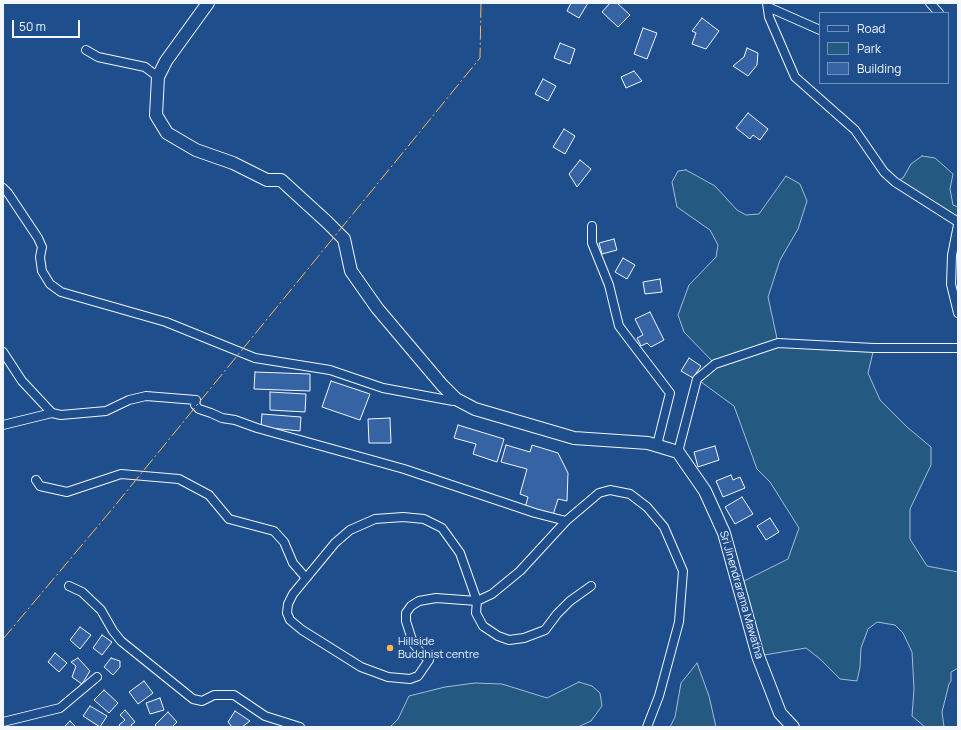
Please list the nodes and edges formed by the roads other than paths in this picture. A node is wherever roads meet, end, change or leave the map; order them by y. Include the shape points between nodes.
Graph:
1 (208, 3) edge
2 (930, 3) edge
3 (767, 5) edge
4 (938, 12) edge
5 (819, 30) edge
6 (86, 50) dead end
7 (158, 77) junction
8 (3, 188) edge
9 (958, 224) edge
10 (592, 226) dead end
11 (958, 313) edge
12 (958, 348) edge
13 (3, 352) edge
14 (456, 398) junction
15 (52, 413) junction
16 (3, 425) edge
17 (657, 446) junction
18 (678, 452) junction
19 (36, 480) dead end
20 (566, 521) junction
21 (306, 578) junction
22 (69, 586) dead end
23 (591, 586) dead end
24 (476, 601) junction
25 (97, 677) dead end
26 (3, 722) edge
27 (300, 727) edge
28 (647, 727) edge
29 (793, 727) edge

1 - 7 main road via 166,61
2 - 4 street
3 - 5 street
3 - 9 street via 769,17 795,77 855,130 884,172
6 - 7 street via 98,57 145,67
7 - 14 main road via 156,115 167,133 196,150 267,180 281,180 328,222 344,240 351,271 376,308 442,386
8 - 14 street via 38,238 42,247 42,271 50,284 61,292 166,322 255,358 330,370 383,388 453,400
9 - 11 street via 950,284
10 - 17 street via 592,243 609,285 619,326 670,393
12 - 18 street via 874,348 778,343 715,364 696,379
13 - 15 street via 22,381
14 - 17 main road via 475,409 574,438 648,443
15 - 16 street
15 - 20 street via 61,415 106,411 129,400 146,396 196,400 195,406 199,409 222,418 404,469
17 - 18 main road
18 - 29 main road, Sri Jinendrarama Mawatha via 705,491 724,532 758,656 780,713
19 - 21 street via 40,486 68,492 121,474 179,479 209,495 229,519 274,531 284,542 293,563
20 - 24 street via 520,571 492,594
20 - 28 street via 598,493 610,490 630,494 647,507 664,527 683,571 679,622 659,696
21 - 24 street via 335,543 350,530 375,519 424,519 442,528 460,553
21 - 24 street via 288,604 287,613 290,620 360,667 388,677 410,679 418,676 428,660 413,643 409,631 406,613 411,606 419,601 436,598
22 - 27 street via 82,592 101,610 121,641 193,700 202,701 214,695 234,695 265,716
23 - 24 street via 570,601 545,630 524,638 509,640 483,626 476,613
25 - 26 street via 60,708

